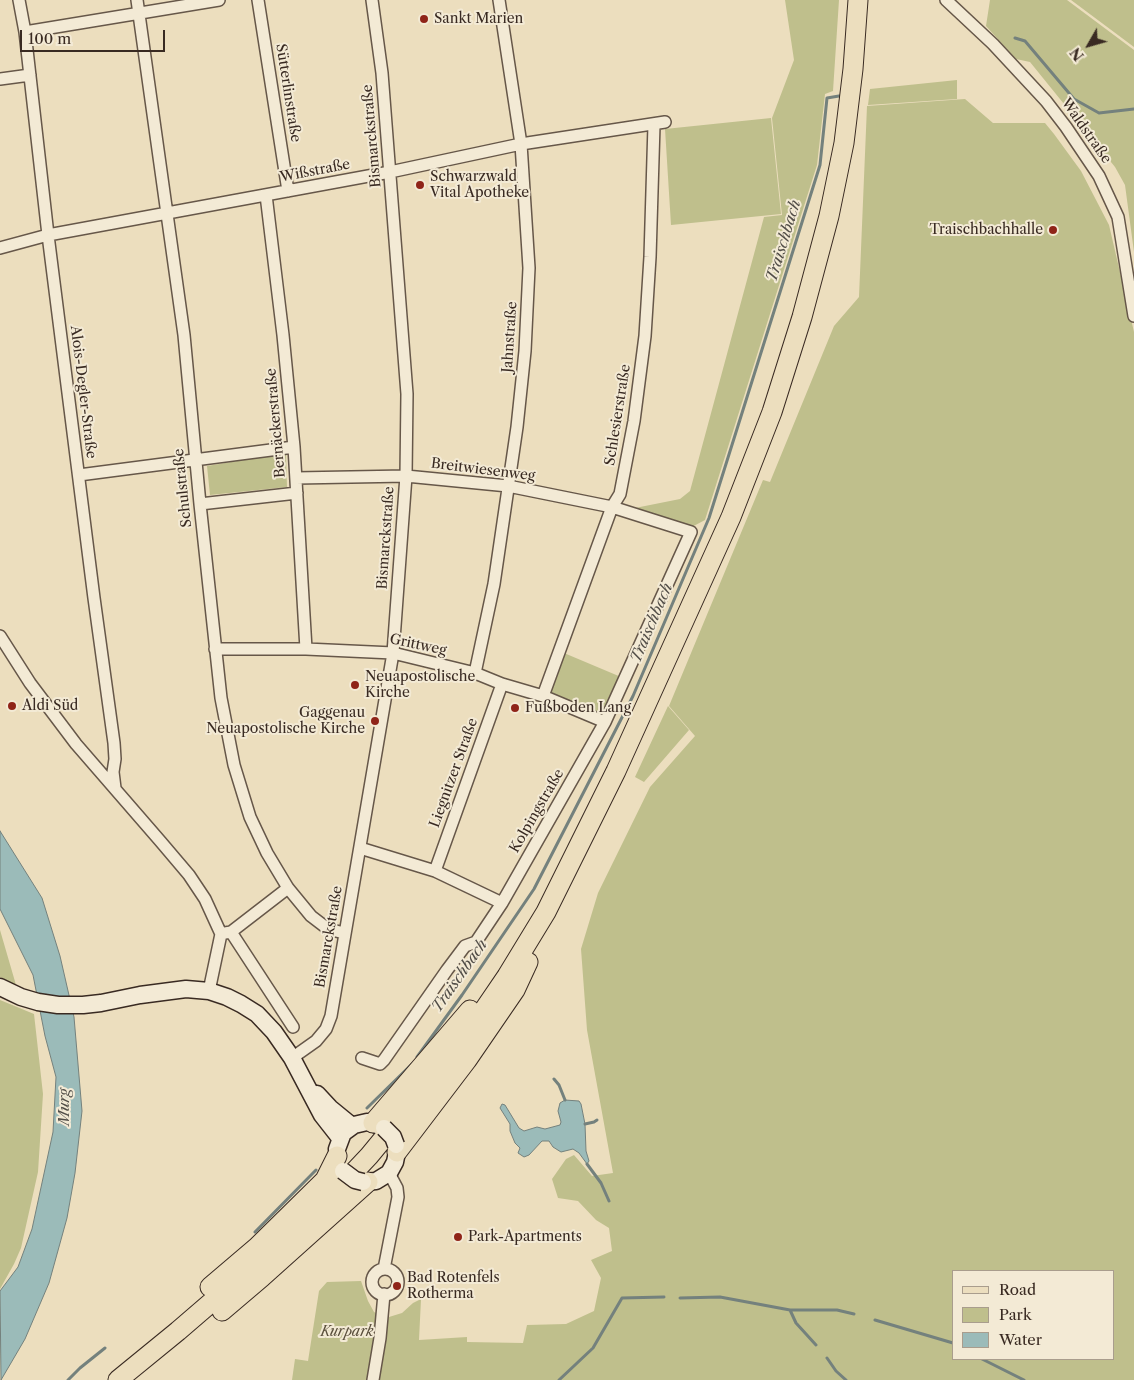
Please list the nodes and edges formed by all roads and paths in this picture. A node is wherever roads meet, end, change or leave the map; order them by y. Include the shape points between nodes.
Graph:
1 (19, 0) edge
2 (137, 0) edge
3 (218, 0) edge
4 (258, 0) edge
5 (372, 0) edge
6 (499, 0) edge
7 (858, 0) edge
8 (946, 0) edge
9 (139, 14) junction
10 (26, 32) junction
11 (30, 75) junction
12 (0, 79) edge
13 (660, 123) joint
14 (522, 144) junction
15 (390, 172) junction
16 (288, 191) junction
17 (266, 195) junction
18 (167, 214) junction
19 (48, 235) junction
20 (0, 248) edge
21 (1134, 316) edge
22 (294, 447) junction
23 (195, 460) junction
24 (79, 475) junction
25 (406, 476) junction
26 (296, 478) junction
27 (508, 486) junction
28 (297, 493) junction
29 (200, 504) junction
30 (612, 507) junction
31 (691, 532) joint
32 (0, 636) edge
33 (215, 649) junction
34 (306, 649) junction
35 (393, 653) junction
36 (475, 673) junction
37 (502, 684) junction
38 (543, 696) junction
39 (605, 722) junction
40 (115, 788) junction
41 (360, 848) junction
42 (435, 871) junction
43 (288, 888) junction
44 (502, 903) junction
45 (546, 912) junction
46 (226, 933) junction
47 (344, 934) junction
48 (0, 987) edge
49 (210, 991) junction
50 (293, 1027) dead end
51 (362, 1058) dead end
52 (295, 1063) junction
53 (352, 1126) junction
54 (379, 1126) junction
55 (397, 1148) junction
56 (340, 1155) junction
57 (389, 1173) junction
58 (365, 1182) junction
59 (384, 1269) junction
60 (384, 1294) junction
61 (125, 1378) edge
62 (373, 1380) edge

1 - 10 street, Alois-Degler-Straße
2 - 9 street, Schulstraße
3 - 9 street
4 - 16 street, Sütterlinstraße
5 - 15 street, Bismarckstraße
6 - 14 street, Jahnstraße
7 - 45 main road via 844,143 829,216 772,412 727,526 616,771
8 - 21 street, Waldstraße via 1046,101 1099,176 1118,217
9 - 10 street
9 - 18 street, Schulstraße
10 - 11 street, Alois-Degler-Straße
11 - 12 street
11 - 19 street, Alois-Degler-Straße
13 - 14 street, Wißstraße
13 - 30 street, Schlesierstraße via 645,336 634,422 620,494
14 - 15 street, Wißstraße
14 - 27 street, Jahnstraße via 529,277 523,370
15 - 16 street, Wißstraße
15 - 25 street, Bismarckstraße via 407,394
16 - 17 street, Wißstraße
17 - 18 street, Wißstraße
17 - 22 street, Bernäckerstraße
18 - 19 street, Wißstraße
18 - 23 street, Schulstraße via 184,335
19 - 20 street, Wißstraße
19 - 24 street, Alois-Degler-Straße
22 - 23 street
22 - 26 street, Bernäckerstraße
23 - 24 street
23 - 29 street, Schulstraße
24 - 40 street, Alois-Degler-Straße via 114,743
25 - 26 street, Breitwiesenweg
25 - 27 street, Breitwiesenweg
25 - 35 street, Bismarckstraße
26 - 28 street, Bernäckerstraße
27 - 30 street, Breitwiesenweg
27 - 36 street, Jahnstraße via 494,584
28 - 29 street
28 - 34 street, Bernäckerstraße
29 - 33 street, Schulstraße
30 - 31 street, Breitwiesenweg
30 - 38 street, Schlesierstraße
31 - 39 street, Kolpingstraße
32 - 40 street via 70,737
33 - 34 street, Grittweg
33 - 43 street, Schulstraße via 234,766 255,828
34 - 35 street, Grittweg
35 - 36 street, Grittweg
35 - 41 street, Bismarckstraße
36 - 37 street, Grittweg
37 - 38 street, Grittweg
37 - 42 street, Liegnitzer Straße
38 - 39 street, Grittweg
39 - 44 street, Kolpingstraße
40 - 46 street via 189,876
41 - 42 street
41 - 47 street, Bismarckstraße
42 - 44 street
43 - 46 street
43 - 47 street, Schulstraße via 311,916 328,930
44 - 51 street, Kolpingstraße via 476,942 466,946 447,970 384,1060 380,1064
45 - 54 main road via 522,936 469,1012
45 - 55 main road via 538,940 515,990 467,1060
45 - 61 main road via 507,976 449,1059 369,1156 302,1225
46 - 49 street
46 - 50 street
47 - 52 street, Bismarckstraße via 326,1030
48 - 49 street via 21,997 58,1005 101,1003 178,990
49 - 52 street via 257,1014
52 - 53 street via 330,1108
52 - 56 street
53 - 54 street via 360,1123
53 - 56 street via 343,1133
54 - 55 street, bridge via 393,1137
55 - 57 street
56 - 58 street, bridge via 348,1176
56 - 61 main road via 325,1180 256,1247 140,1349
57 - 58 street via 376,1181
57 - 59 street via 398,1197
58 - 61 main road via 191,1337
59 - 60 street via 376,1273 373,1280 376,1291
59 - 60 street via 392,1271 398,1282 392,1293
60 - 62 street

